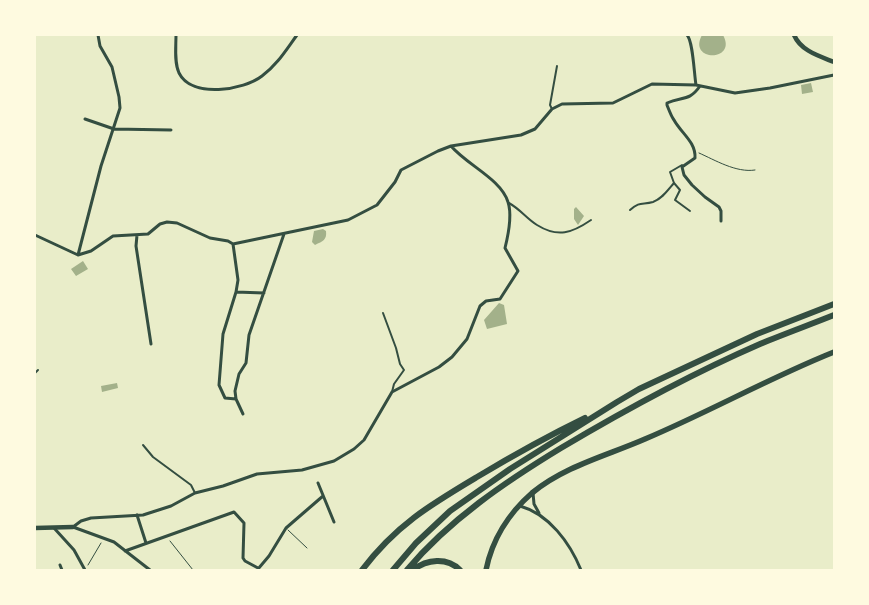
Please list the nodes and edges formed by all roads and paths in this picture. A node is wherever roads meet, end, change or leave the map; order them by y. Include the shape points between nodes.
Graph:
1 (98, 35) edge
2 (176, 35) edge
3 (296, 35) edge
4 (687, 35) edge
5 (794, 35) edge
6 (834, 62) edge
7 (557, 66) dead end
8 (834, 75) edge
9 (698, 86) junction
10 (552, 109) junction
11 (85, 119) dead end
12 (114, 129) junction
13 (171, 130) dead end
14 (451, 146) junction
15 (696, 151) junction
16 (684, 164) junction
17 (755, 170) dead end
18 (674, 183) junction
19 (509, 204) junction
20 (630, 210) dead end
21 (690, 211) dead end
22 (591, 220) dead end
23 (721, 221) dead end
24 (284, 234) junction
25 (35, 235) edge
26 (137, 235) junction
27 (233, 244) junction
28 (78, 255) junction
29 (236, 292) junction
30 (264, 293) junction
31 (834, 304) edge
32 (383, 313) dead end
33 (834, 315) edge
34 (151, 344) dead end
35 (834, 352) edge
36 (38, 370) dead end
37 (35, 373) edge
38 (392, 392) junction
39 (236, 399) junction
40 (617, 402) junction
41 (243, 414) dead end
42 (143, 445) dead end
43 (318, 483) dead end
44 (195, 493) junction
45 (532, 493) junction
46 (323, 496) junction
47 (519, 506) junction
48 (539, 513) junction
49 (137, 515) junction
50 (334, 522) dead end
51 (73, 527) junction
52 (35, 528) edge
53 (54, 528) junction
54 (286, 528) junction
55 (167, 536) junction
56 (104, 538) junction
57 (146, 543) junction
58 (307, 548) dead end
59 (125, 551) junction
60 (60, 564) dead end
61 (148, 569) edge
62 (258, 569) edge
63 (62, 570) edge
64 (84, 570) edge
65 (193, 570) edge
66 (362, 570) edge
67 (393, 570) edge
68 (407, 570) edge
69 (412, 570) edge
70 (460, 570) edge
71 (486, 570) edge
72 (581, 570) edge

1 - 12 street via 100,46 112,67 119,97 120,108
2 - 3 street via 176,62 186,82 197,88 228,89 261,77 279,61
4 - 9 street via 692,43
5 - 6 street via 799,45
7 - 10 lane
8 - 9 street via 735,93
9 - 10 street via 652,84 614,103 562,104
9 - 15 street via 690,97 667,103 674,121
10 - 14 street via 535,129 521,135
11 - 12 street
12 - 13 street
12 - 28 street
14 - 19 street via 493,181
14 - 24 street via 401,170 377,205 367,211 348,220
15 - 16 street via 695,158
15 - 17 path via 734,168
16 - 18 lane via 670,172
16 - 23 street via 684,175 719,207
18 - 20 lane via 656,201 637,204
18 - 21 lane via 680,190 675,200
19 - 22 lane via 537,225 554,232 572,232
19 - 38 street via 505,248 518,271 500,298 480,306 467,339 452,357
24 - 27 street
24 - 30 street
25 - 28 street
26 - 27 street via 148,234 166,222 177,223
26 - 28 street via 113,236 91,251
26 - 34 street
27 - 29 street via 238,280
29 - 30 street
29 - 39 street via 223,334 219,385 225,398
30 - 39 street via 248,335 246,363 239,374
31 - 40 highway via 757,334
32 - 38 lane via 404,370
33 - 68 highway via 716,364 594,428 478,503 422,552
35 - 45 main road via 644,440 579,464
36 - 37 lane
38 - 44 street via 364,440 334,461 302,470 257,474
39 - 41 street
40 - 66 highway via 531,444 426,507 398,529
40 - 67 highway via 450,511
42 - 44 lane via 153,457 191,485
43 - 46 street
44 - 49 street via 171,506
45 - 47 main road
45 - 48 street
46 - 50 street
46 - 54 street
47 - 48 street
47 - 71 main road via 495,541
48 - 72 street via 567,544
49 - 51 street via 91,518
49 - 57 street
51 - 53 street
51 - 56 street
52 - 53 street
53 - 64 street via 74,550
54 - 58 path
54 - 62 street
55 - 57 street
55 - 62 street via 234,512 244,522 243,558
55 - 65 path
56 - 59 street
56 - 64 path
57 - 59 street
59 - 61 street
60 - 63 street
69 - 70 highway via 433,561 442,561

